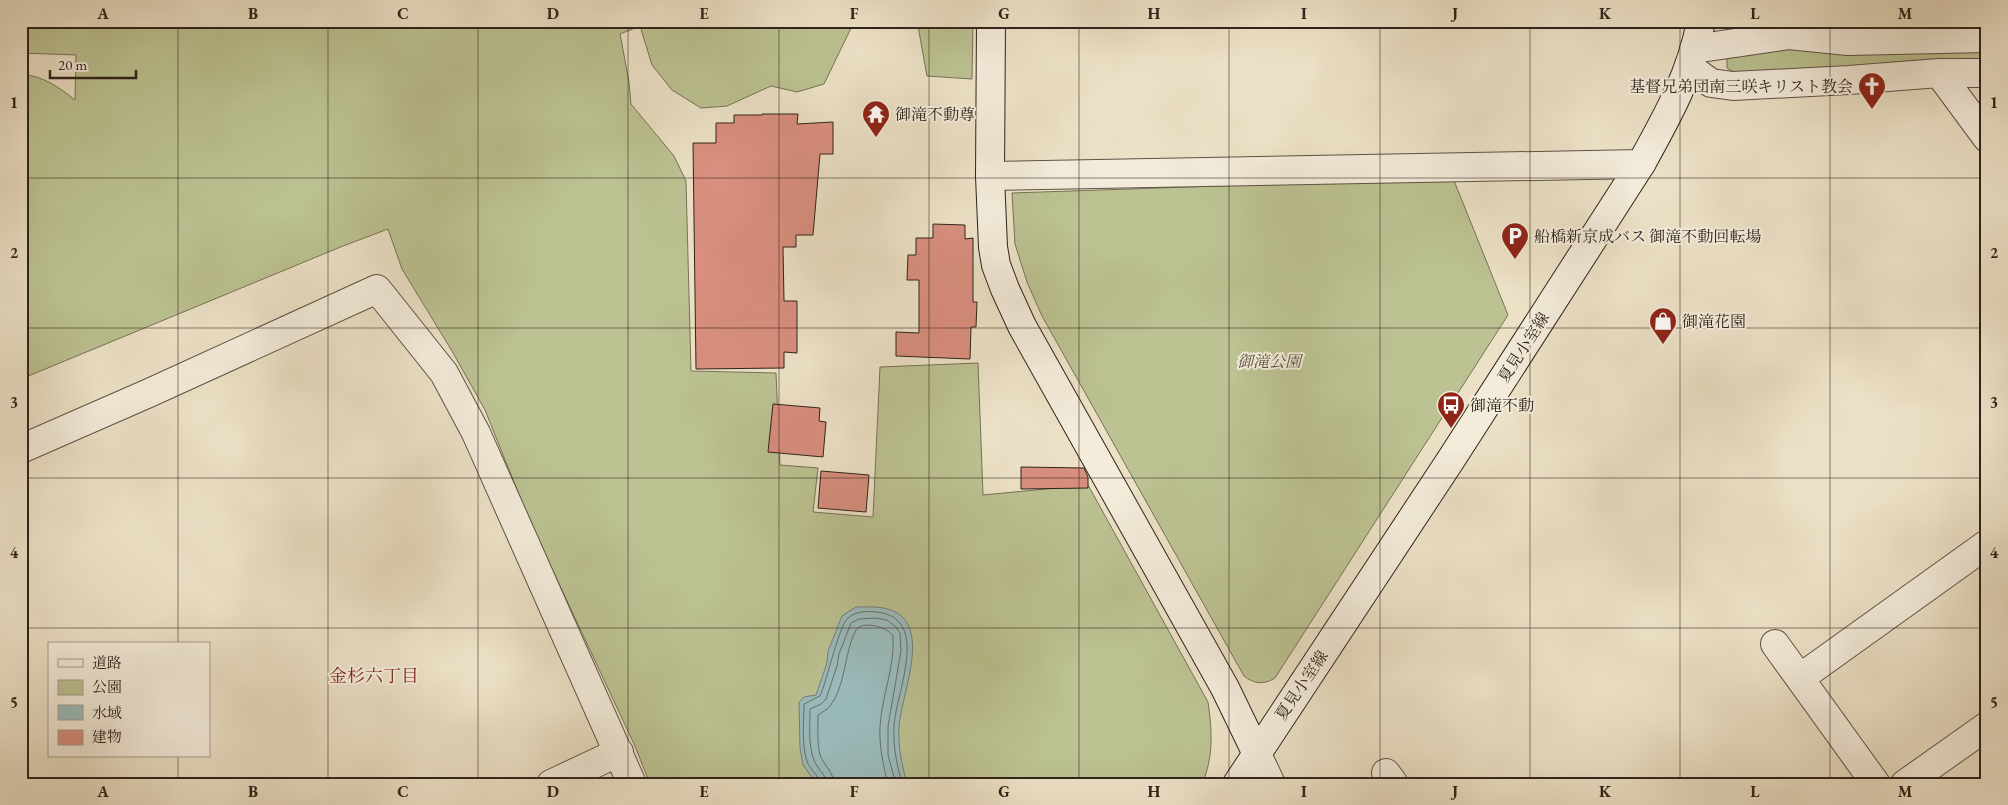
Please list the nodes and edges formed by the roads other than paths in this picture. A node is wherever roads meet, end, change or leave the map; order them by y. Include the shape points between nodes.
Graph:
1 (991, 21) edge
2 (1701, 21) edge
3 (1987, 38) edge
4 (1691, 58) junction
5 (1987, 72) edge
6 (1940, 73) junction
7 (1987, 138) edge
8 (1641, 164) junction
9 (990, 176) junction
10 (21, 448) edge
11 (1987, 544) edge
12 (1775, 644) dead end
13 (1800, 678) junction
14 (1987, 726) edge
15 (619, 752) junction
16 (1256, 752) junction
17 (550, 784) edge
18 (632, 784) edge
19 (1237, 784) edge
20 (1271, 784) edge
21 (1876, 784) edge
22 (1905, 784) edge

1 - 9 street
2 - 4 street, 夏見小室線
3 - 4 street via 1848,40 1789,35
4 - 6 street via 1711,84 1733,86
4 - 8 street, 夏見小室線 via 1665,120
5 - 6 street
6 - 7 street
8 - 9 street
8 - 16 street, 夏見小室線 via 1450,461
9 - 16 street via 993,247 999,272 1019,318 1225,688
10 - 15 street via 377,288 444,373 476,433
11 - 13 street
12 - 13 street
13 - 21 street
14 - 22 street
15 - 17 street
15 - 18 street
16 - 19 street, 夏見小室線
16 - 20 street

